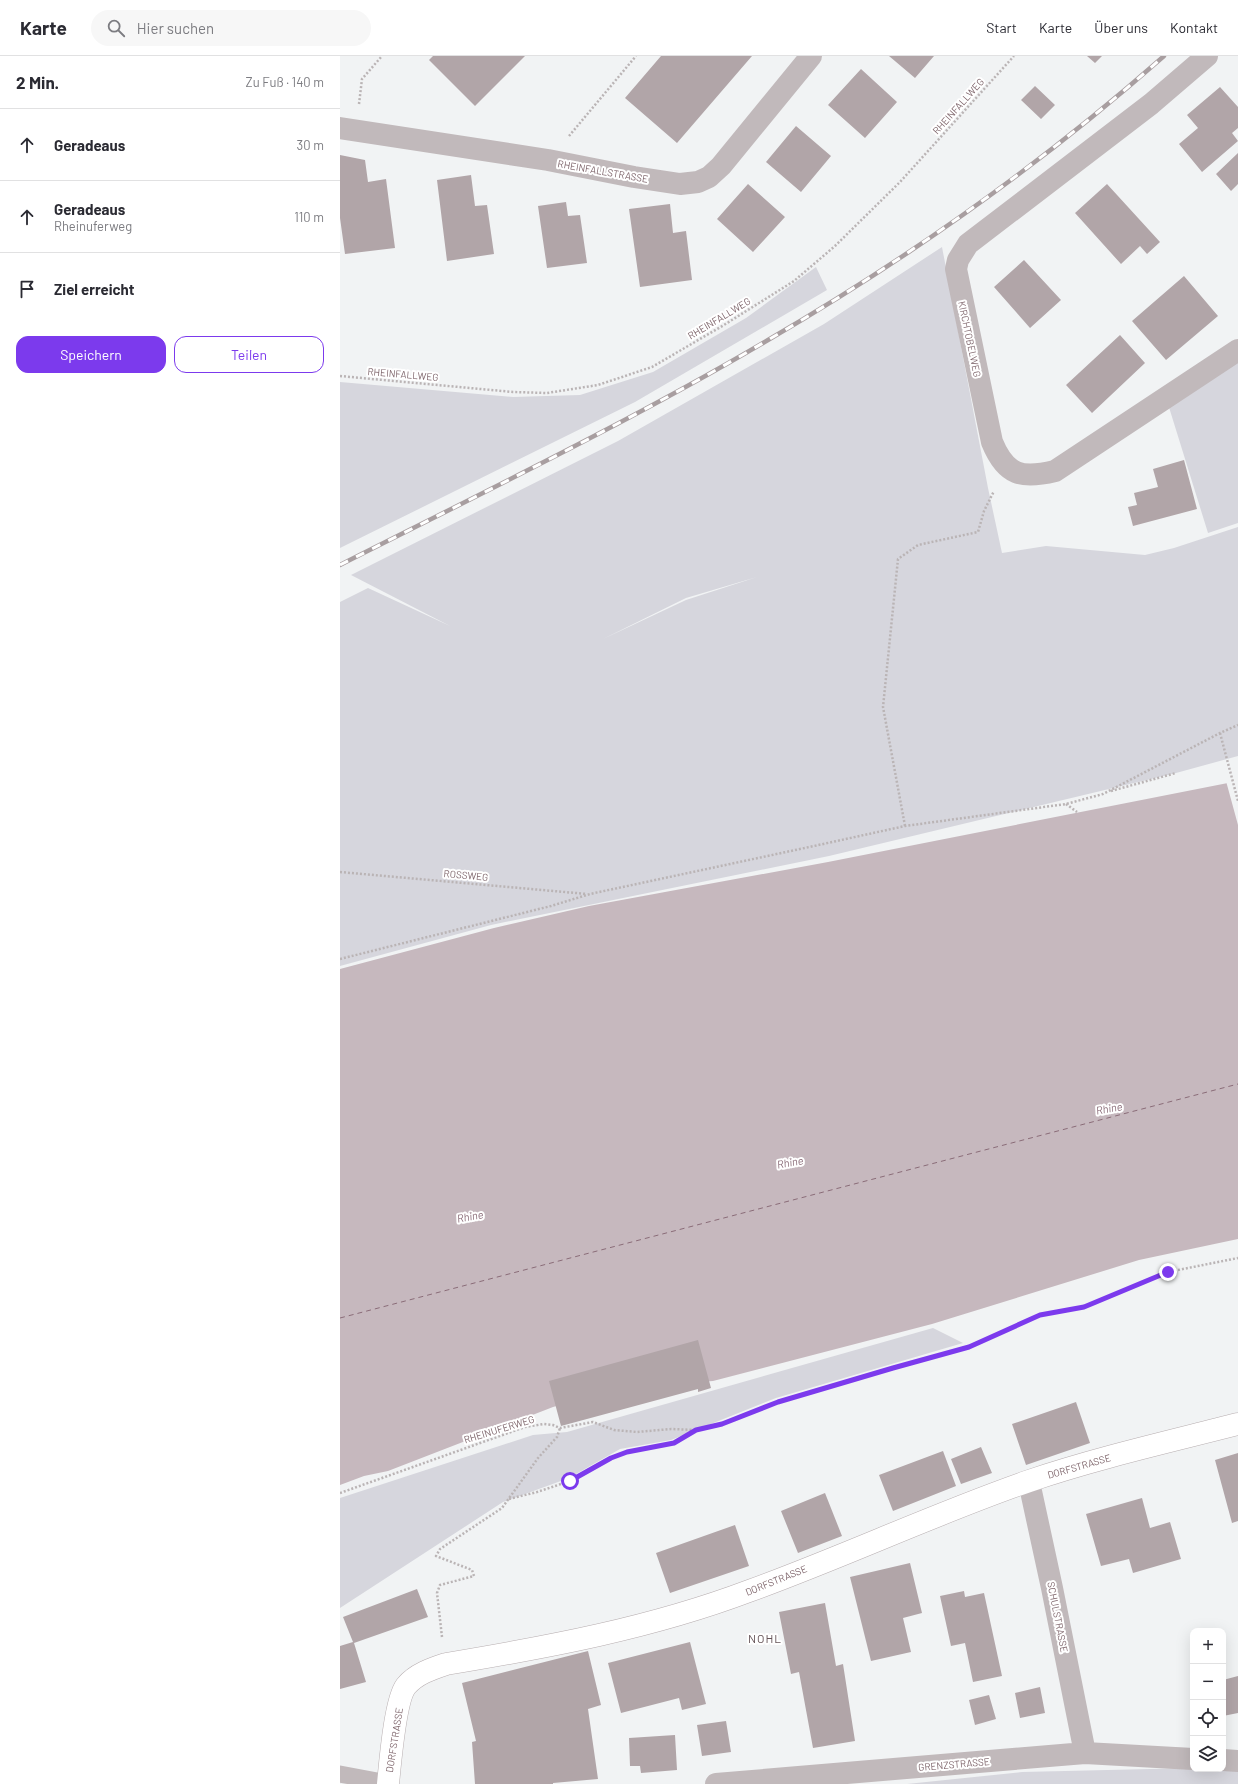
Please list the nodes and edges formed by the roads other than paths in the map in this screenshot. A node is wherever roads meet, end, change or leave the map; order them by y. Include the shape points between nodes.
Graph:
1 (811, 56) edge
2 (1207, 56) edge
3 (348, 129) edge
4 (1238, 350) edge
5 (1238, 1424) edge
6 (1029, 1482) junction
7 (1085, 1754) junction
8 (1190, 1759) edge
9 (1226, 1760) edge
10 (1238, 1761) edge
11 (340, 1774) edge
12 (388, 1783) edge
13 (716, 1784) edge

1 - 3 street, RHEINFALLSTRASSE via 721,166 709,177 698,182 680,184 548,160
2 - 4 street, KIRCHTOBELWEG via 1151,104 968,244 962,251 956,269 992,442 1006,466 1021,475 1036,476 1055,471
5 - 6 street, DORFSTRASSE via 1087,1463
6 - 7 street, SCHULSTRASSE
6 - 12 street, DORFSTRASSE via 748,1592 661,1620 582,1640 430,1669 404,1688 396,1717
7 - 8 street, GRENZSTRASSE
7 - 13 street, GRENZSTRASSE
9 - 10 street
11 - 12 lane

